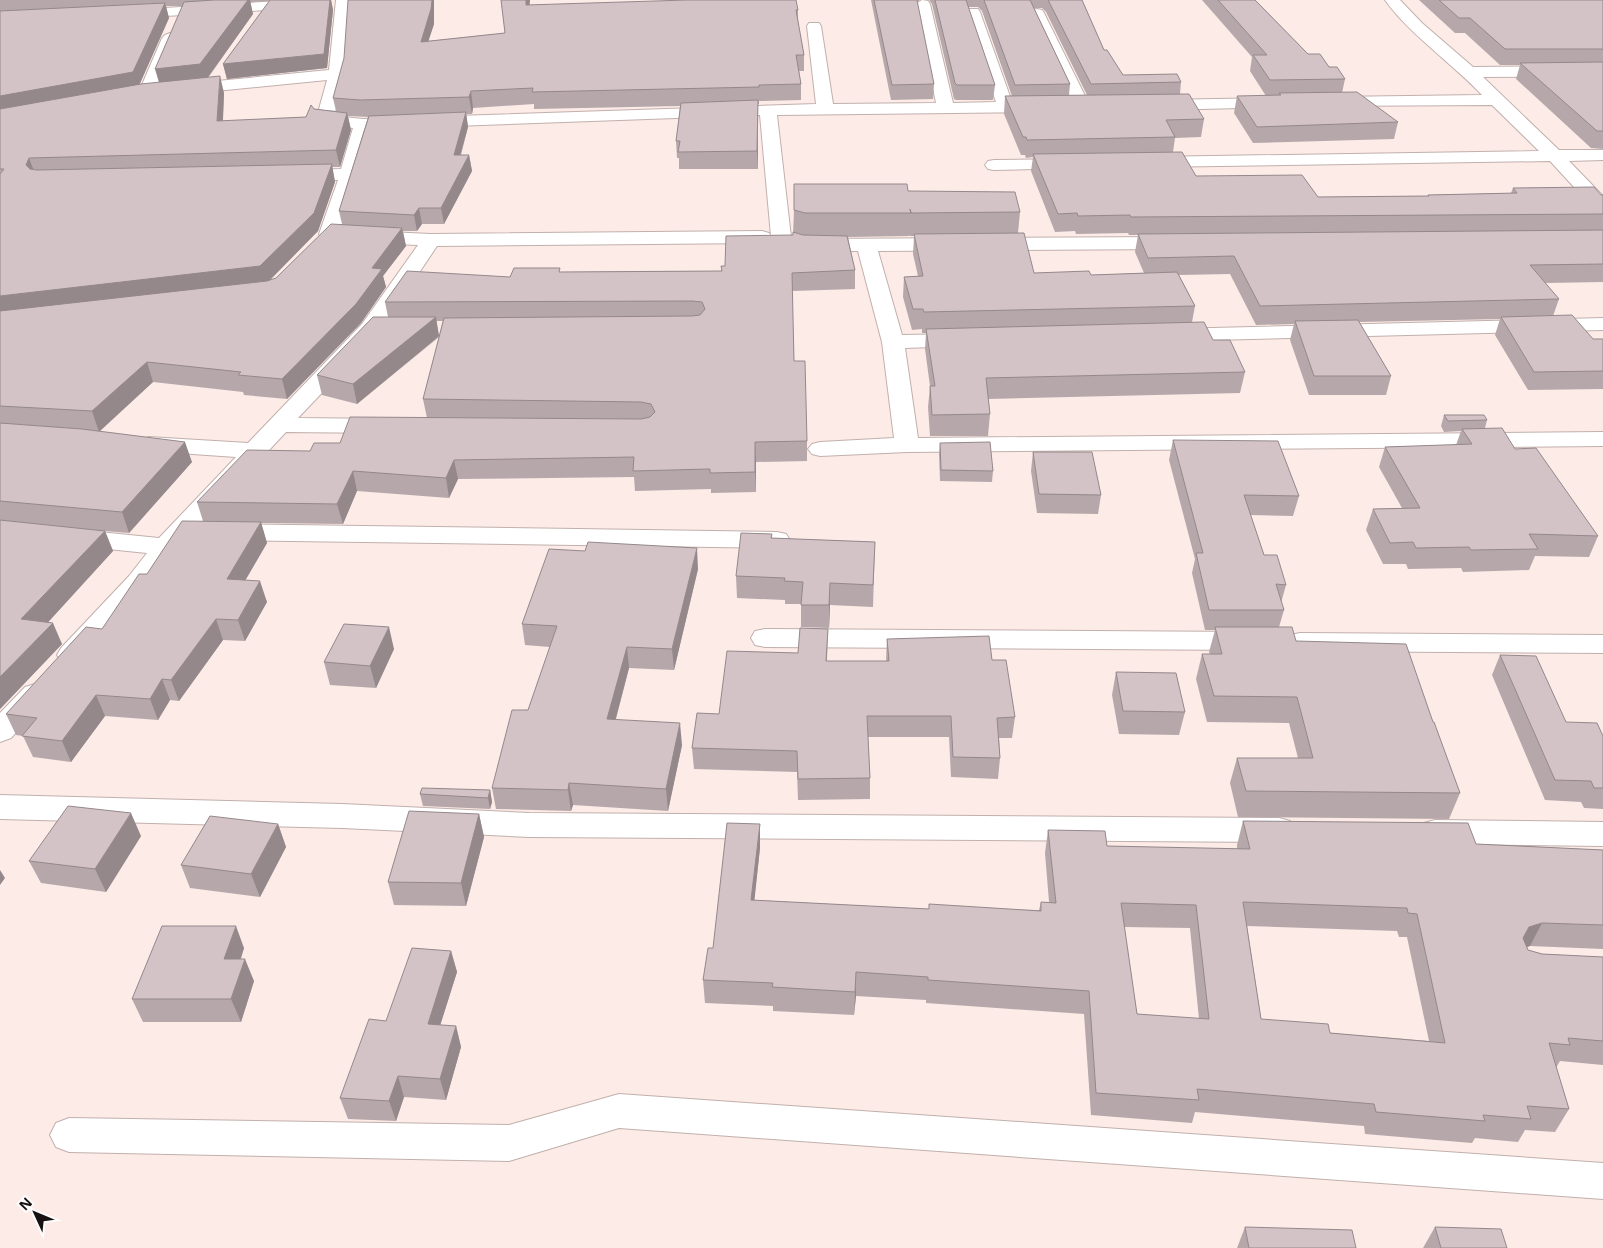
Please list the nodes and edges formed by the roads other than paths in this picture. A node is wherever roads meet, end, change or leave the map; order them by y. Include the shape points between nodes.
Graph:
1 (153, 0) edge
2 (1392, 0) edge
3 (343, 1) edge
4 (923, 4) dead end
5 (269, 6) junction
6 (181, 12) junction
7 (973, 12) dead end
8 (1037, 12) edge
9 (142, 13) junction
10 (114, 15) edge
11 (257, 22) edge
12 (814, 26) dead end
13 (222, 71) edge
14 (1596, 71) edge
15 (1469, 72) junction
16 (337, 74) junction
17 (1603, 82) edge
18 (211, 87) junction
19 (146, 94) junction
20 (128, 98) edge
21 (1496, 100) junction
22 (1289, 103) edge
23 (1318, 103) edge
24 (1141, 105) edge
25 (1082, 106) junction
26 (1102, 106) edge
27 (1006, 108) junction
28 (825, 109) junction
29 (946, 109) junction
30 (768, 110) junction
31 (363, 124) junction
32 (1554, 155) junction
33 (1603, 155) edge
34 (1134, 162) edge
35 (1084, 163) edge
36 (994, 165) dead end
37 (349, 174) junction
38 (280, 176) edge
39 (1603, 207) edge
40 (782, 237) junction
41 (431, 240) junction
42 (1195, 243) edge
43 (867, 246) junction
44 (1603, 324) edge
45 (1149, 336) edge
46 (982, 340) edge
47 (893, 342) junction
48 (278, 425) junction
49 (406, 427) edge
50 (1603, 439) edge
51 (127, 443) edge
52 (907, 445) junction
53 (820, 449) dead end
54 (254, 451) junction
55 (0, 530) edge
56 (173, 539) junction
57 (777, 540) edge
58 (765, 638) dead end
59 (1603, 644) edge
60 (0, 731) edge
61 (0, 808) edge
62 (1303, 830) edge
63 (1403, 831) edge
64 (1603, 834) edge
65 (69, 1135) dead end
66 (1603, 1181) edge

1 - 9 street
2 - 15 street
3 - 5 street
3 - 16 street
4 - 29 street
5 - 6 street
5 - 11 street
6 - 9 street
6 - 19 street
7 - 27 street
8 - 25 street
9 - 10 street
12 - 28 street
13 - 18 street
14 - 15 street
14 - 17 street
15 - 21 street
16 - 18 street
16 - 31 street via 324,120
18 - 19 street
19 - 20 street
21 - 23 street
21 - 32 street
22 - 24 street
25 - 26 street
25 - 27 street
27 - 29 street
28 - 29 street
28 - 30 street
30 - 31 street
30 - 40 street
31 - 37 street
32 - 33 street
32 - 34 street
32 - 39 street
35 - 36 street
37 - 38 street
37 - 41 street via 322,241
40 - 41 street
40 - 43 street via 803,245
41 - 48 street via 379,329
42 - 43 street
43 - 47 street
44 - 45 street
46 - 47 street
47 - 52 street
48 - 49 street
48 - 54 street
50 - 52 street
51 - 54 street
52 - 53 street
54 - 56 street
55 - 56 street
56 - 57 street
56 - 60 street
58 - 59 street
61 - 62 street via 342,816 530,825
63 - 64 street
65 - 66 street via 509,1143 619,1111

